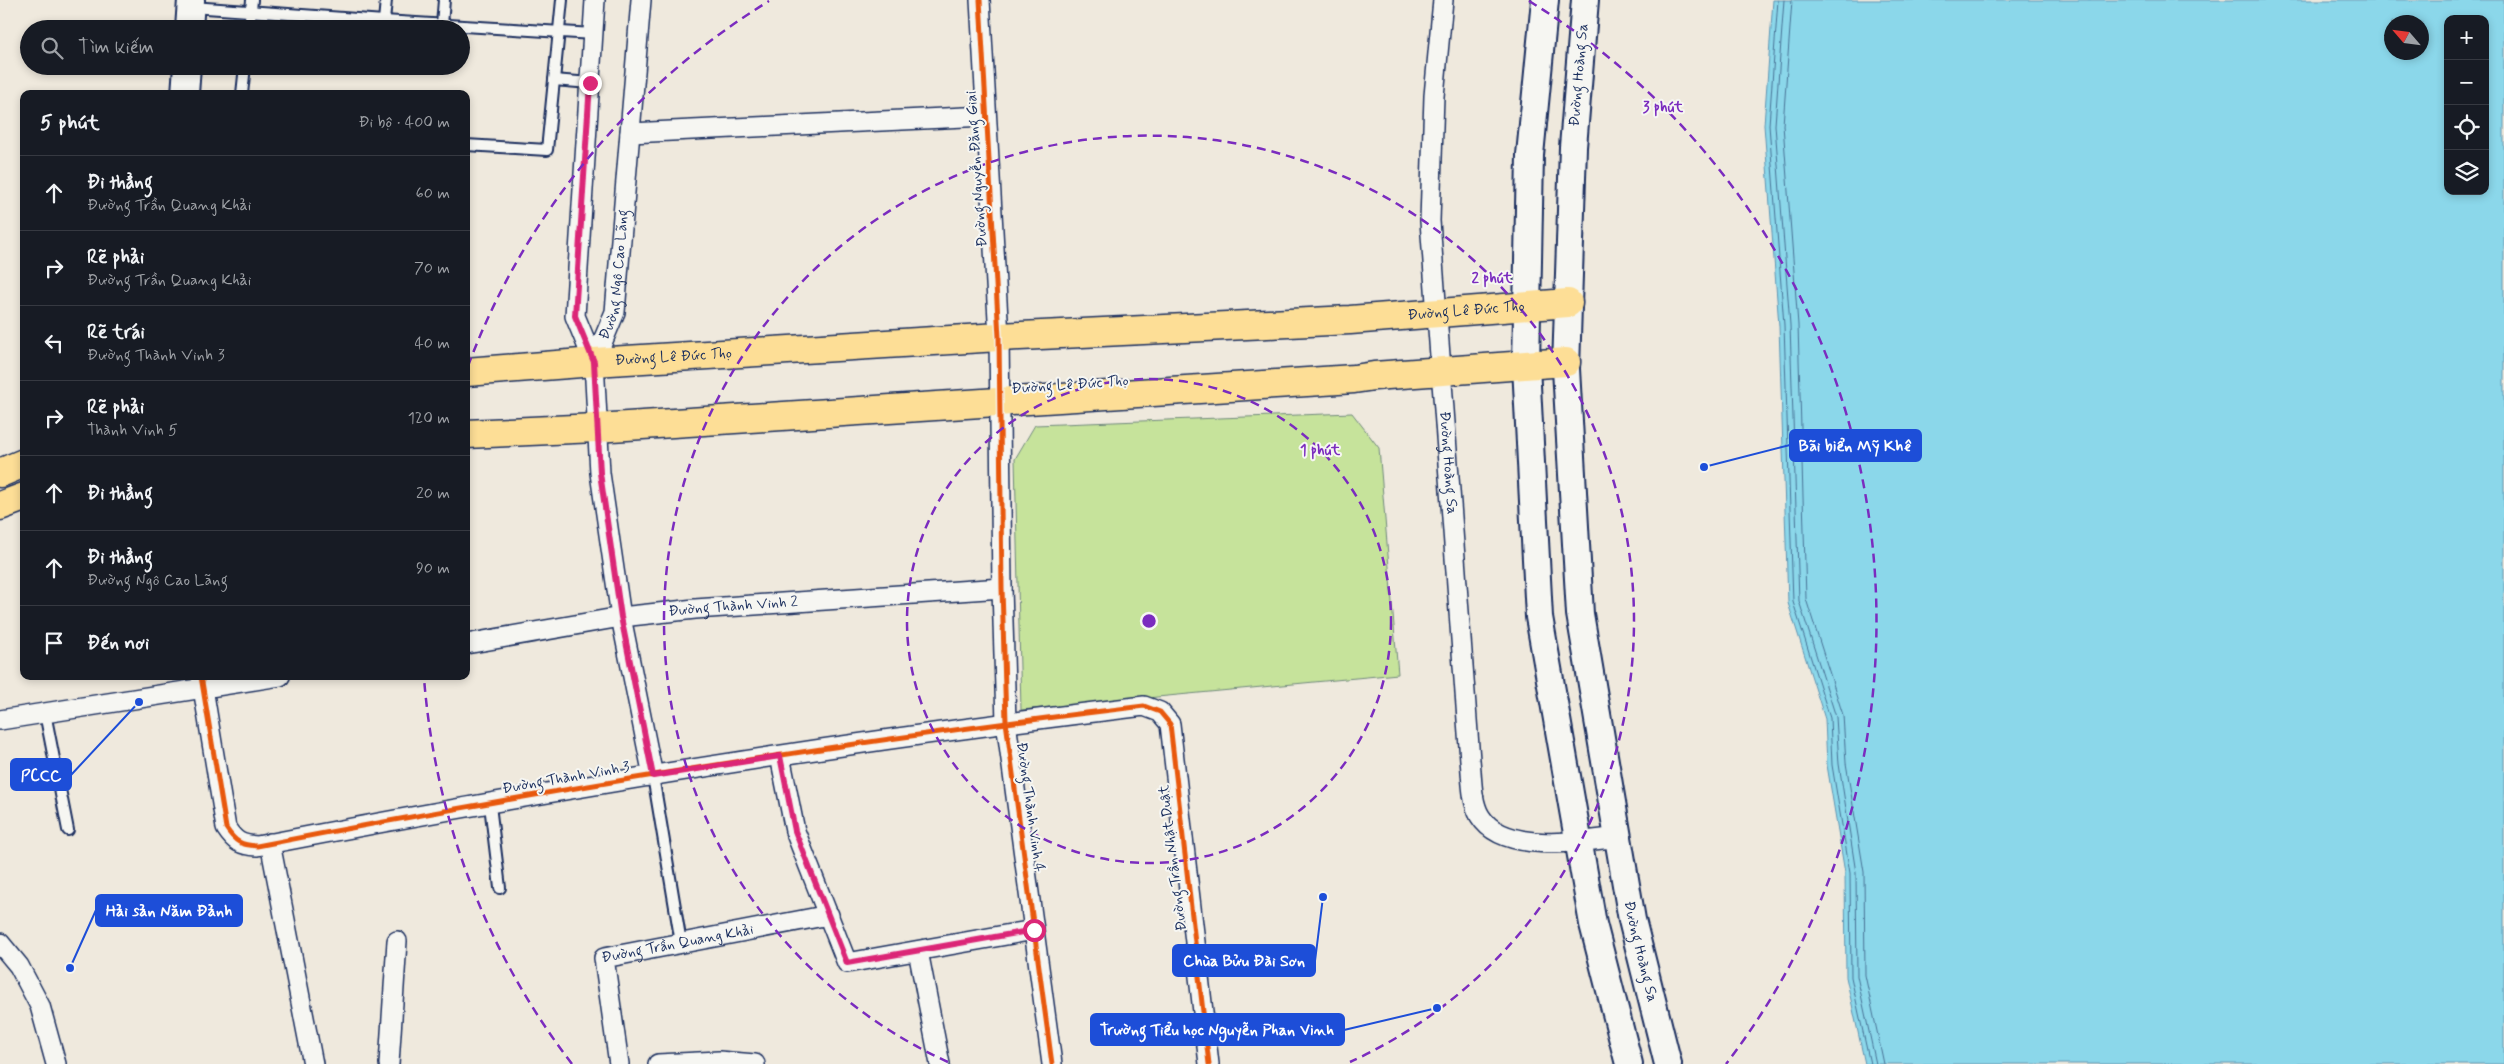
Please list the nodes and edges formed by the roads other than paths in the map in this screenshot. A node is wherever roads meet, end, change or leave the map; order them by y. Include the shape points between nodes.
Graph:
1 (252, 0) edge
2 (386, 0) edge
3 (444, 0) edge
4 (562, 0) edge
5 (595, 0) edge
6 (641, 0) edge
7 (980, 0) edge
8 (1443, 0) edge
9 (1545, 0) edge
10 (1585, 0) edge
11 (190, 12) edge
12 (251, 12) junction
13 (250, 20) edge
14 (369, 20) edge
15 (384, 20) edge
16 (442, 20) edge
17 (470, 26) edge
18 (559, 31) junction
19 (593, 34) junction
20 (186, 75) edge
21 (244, 75) edge
22 (554, 80) junction
23 (590, 83) junction
24 (185, 90) edge
25 (242, 90) edge
26 (986, 116) junction
27 (630, 133) junction
28 (470, 146) edge
29 (1568, 303) junction
30 (1527, 307) junction
31 (1437, 314) junction
32 (999, 337) junction
33 (594, 362) junction
34 (1566, 362) junction
35 (1526, 366) junction
36 (1441, 371) junction
37 (470, 372) edge
38 (1001, 402) junction
39 (596, 428) junction
40 (470, 434) edge
41 (20, 465) edge
42 (0, 473) edge
43 (20, 498) edge
44 (0, 506) edge
45 (1002, 588) junction
46 (621, 617) junction
47 (470, 643) edge
48 (235, 680) edge
49 (202, 683) edge
50 (46, 712) junction
51 (1160, 712) joint
52 (0, 720) edge
53 (1006, 722) junction
54 (780, 756) junction
55 (653, 776) junction
56 (490, 805) junction
57 (68, 830) dead end
58 (1618, 837) junction
59 (1579, 842) junction
60 (270, 844) junction
61 (500, 888) dead end
62 (829, 915) junction
63 (1034, 930) junction
64 (397, 941) dead end
65 (0, 943) edge
66 (681, 943) junction
67 (918, 950) junction
68 (56, 1064) edge
69 (313, 1064) edge
70 (389, 1064) edge
71 (619, 1064) edge
72 (658, 1064) edge
73 (755, 1064) edge
74 (940, 1064) edge
75 (1052, 1064) edge
76 (1210, 1064) edge
77 (1629, 1064) edge
78 (1668, 1064) edge

1 - 12 lane
2 - 15 lane
3 - 16 lane
4 - 18 lane
5 - 19 street, Đường Ngô Cao Lãng
6 - 27 street, Đường Ngô Cao Lãng
7 - 26 street, Đường Nguyễn Đăng Giai
8 - 31 street, Đường Hoàng Sa via 1431,153 1430,221
9 - 30 main road via 1530,155
10 - 29 main road, Đường Hoàng Sa via 1573,147
11 - 12 lane
12 - 13 lane
12 - 14 lane
17 - 18 lane
18 - 19 lane
18 - 22 lane
19 - 23 street, Đường Ngô Cao Lãng
20 - 24 main road
21 - 25 lane
22 - 23 lane
22 - 28 lane via 547,150
23 - 33 street, Đường Ngô Cao Lãng via 575,316
26 - 27 street
26 - 32 street, Đường Nguyễn Đăng Giai
27 - 33 street, Đường Ngô Cao Lãng via 615,312
29 - 30 main road, Đường Lê Đức Thọ
29 - 34 main road, Đường Hoàng Sa
30 - 31 main road, Đường Lê Đức Thọ
30 - 35 main road
31 - 32 main road, Đường Lê Đức Thọ
31 - 36 street, Đường Hoàng Sa
32 - 33 main road, Đường Lê Đức Thọ
32 - 38 street, Đường Nguyễn Đăng Giai
33 - 37 main road, Đường Lê Đức Thọ
33 - 39 street
34 - 35 main road, Đường Lê Đức Thọ
34 - 58 main road, Đường Hoàng Sa via 1580,614
35 - 36 main road, Đường Lê Đức Thọ
35 - 59 main road via 1539,616
36 - 38 main road, Đường Lê Đức Thọ
36 - 59 street, Đường Hoàng Sa via 1475,804 1489,827 1501,835 1524,841
38 - 39 main road, Đường Lê Đức Thọ
38 - 45 street, Đường Thành Vinh 4
39 - 40 main road, Đường Lê Đức Thọ
39 - 46 street
41 - 42 main road
43 - 44 main road
45 - 46 street, Đường Thành Vinh 2
45 - 53 street, Đường Thành Vinh 4
46 - 47 street, Đường Thành Vinh 2
46 - 55 street
48 - 49 street
49 - 50 street
49 - 60 street, Đường Thành Vinh 3 via 226,828 241,845
50 - 52 street
50 - 57 lane
51 - 53 street, Đường Thành Vinh 3 via 1144,706
51 - 76 street, Đường Trần Nhật Duật via 1170,724
53 - 54 street, Đường Thành Vinh 3
53 - 63 street, Đường Thành Vinh 4
54 - 55 street, Đường Thành Vinh 3
54 - 62 street via 795,831
55 - 56 street, Đường Thành Vinh 3
55 - 66 lane
56 - 60 street, Đường Thành Vinh 3
56 - 61 lane
58 - 59 street, Đường Hoàng Sa
58 - 78 main road, Đường Hoàng Sa via 1632,920
59 - 77 main road via 1593,924
60 - 69 street
62 - 66 street, Đường Trần Quang Khải
62 - 67 street via 847,963
63 - 67 street
63 - 75 street, Đường Thành Vinh 4
64 - 70 street
65 - 68 street via 19,966 40,1006
66 - 71 street, Đường Trần Quang Khải via 604,958
67 - 74 street
72 - 73 street via 719,1060

